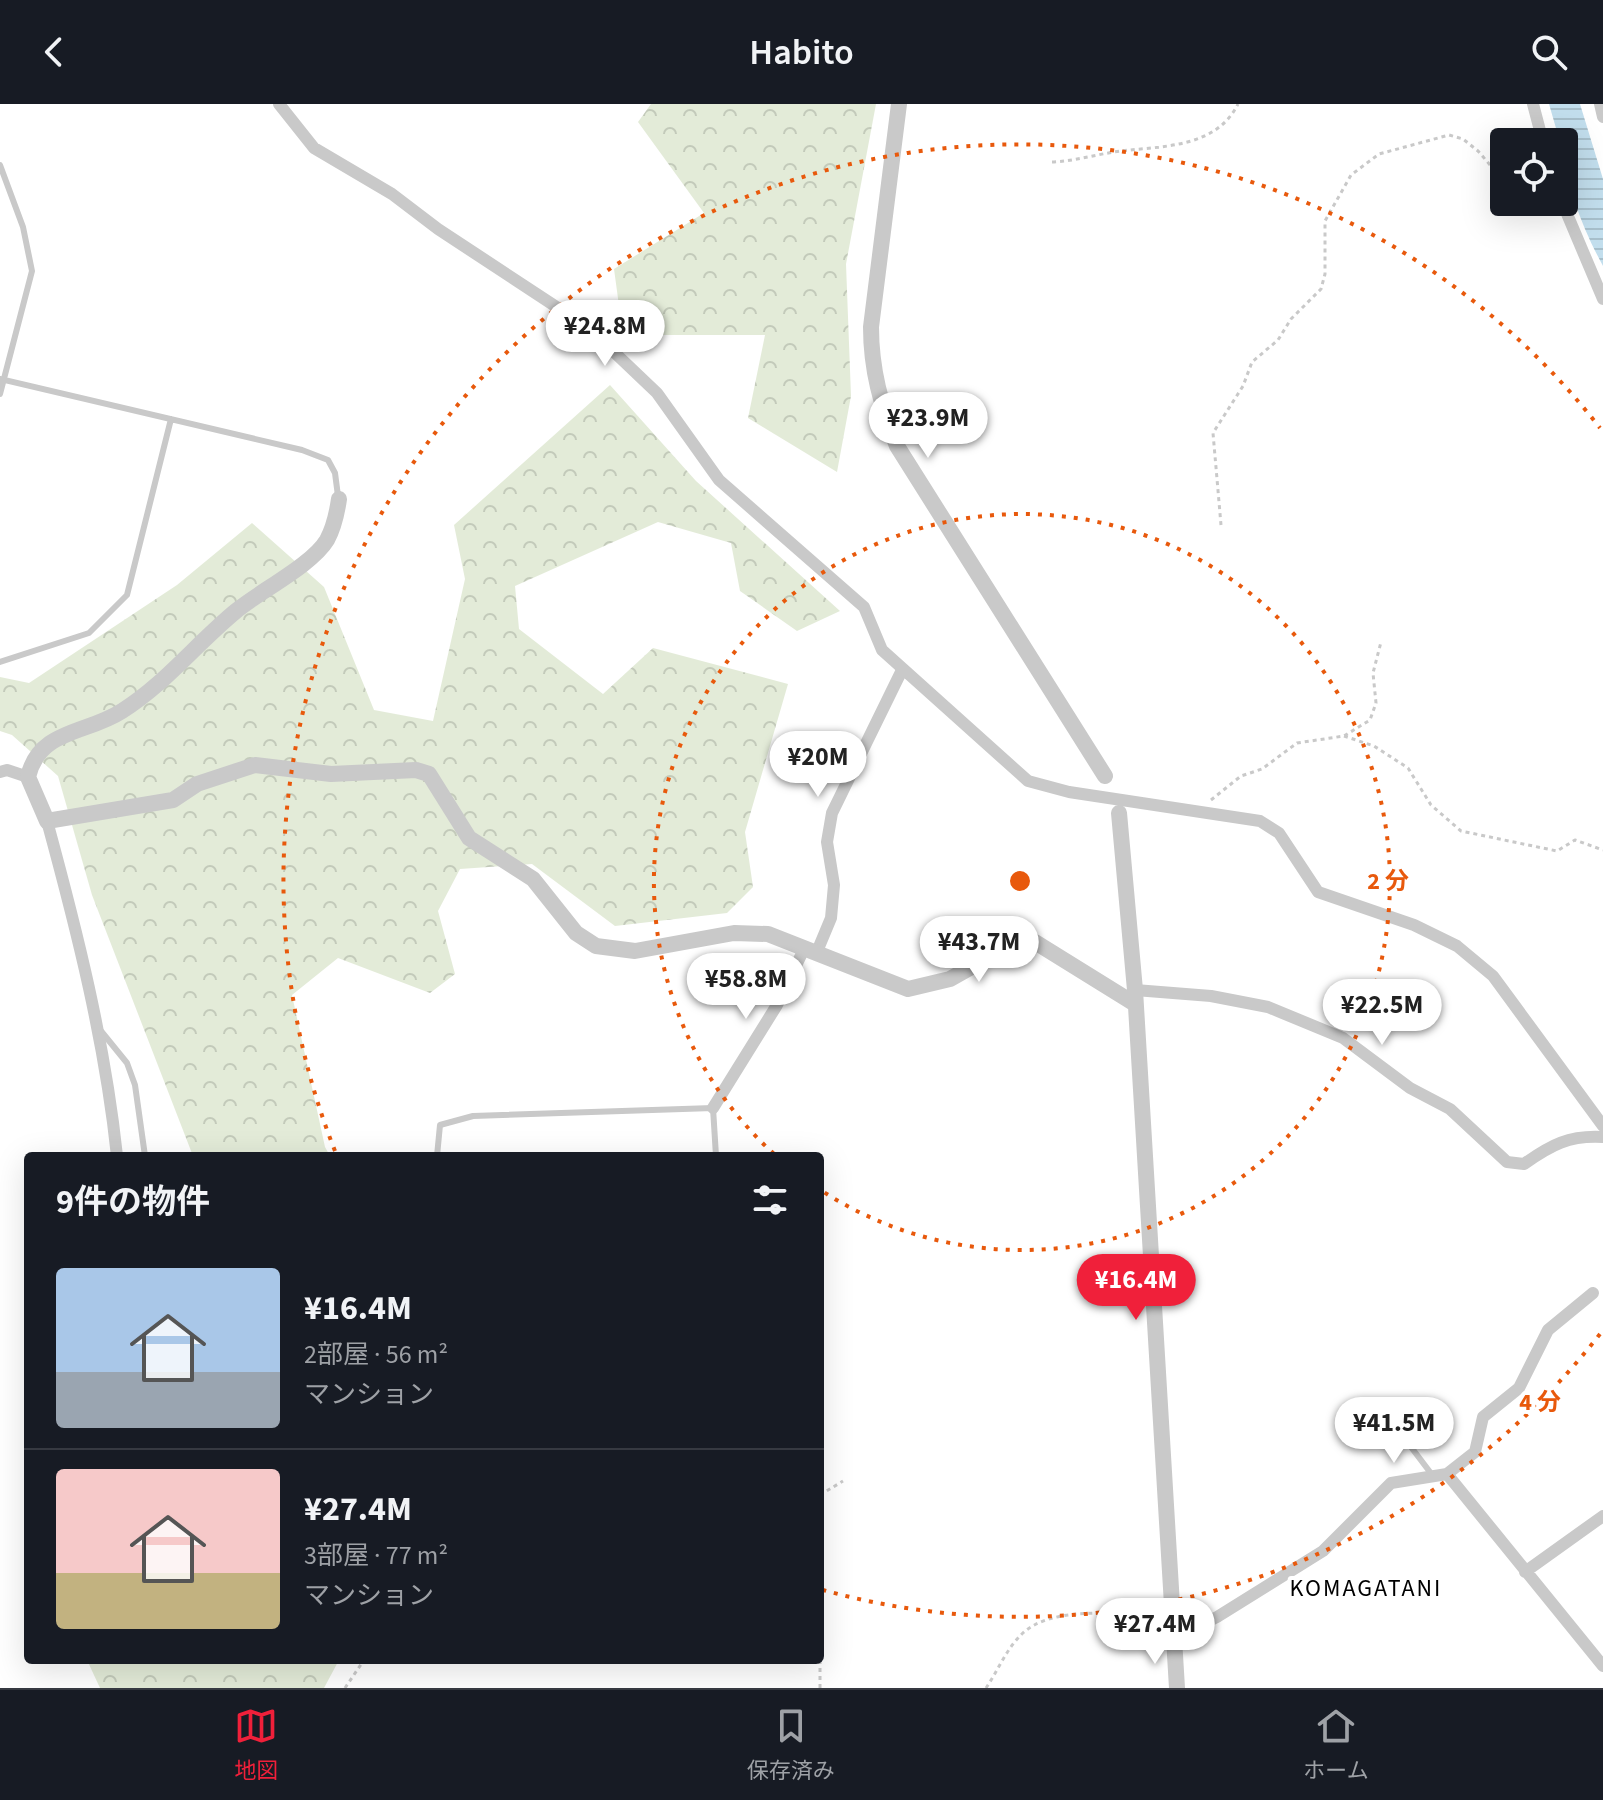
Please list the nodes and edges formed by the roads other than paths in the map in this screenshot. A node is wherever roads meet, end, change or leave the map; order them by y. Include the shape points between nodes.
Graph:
1 (279, 104) edge
2 (899, 104) edge
3 (1533, 104) edge
4 (1600, 104) edge
5 (1603, 117) edge
6 (1539, 128) edge
7 (0, 165) edge
8 (1568, 216) edge
9 (1603, 299) edge
10 (2, 380) edge
11 (0, 394) edge
12 (171, 419) junction
13 (339, 499) joint
14 (0, 662) edge
15 (902, 670) junction
16 (0, 772) edge
17 (1105, 776) dead end
18 (28, 777) junction
19 (1119, 813) dead end
20 (47, 821) junction
21 (810, 952) junction
22 (1135, 997) junction
23 (96, 1026) junction
24 (713, 1108) junction
25 (1603, 1126) edge
26 (1603, 1137) edge
27 (117, 1152) edge
28 (144, 1152) edge
29 (437, 1152) edge
30 (716, 1152) edge
31 (1593, 1293) dead end
32 (1418, 1438) dead end
33 (1447, 1474) junction
34 (1433, 1476) junction
35 (1603, 1516) edge
36 (1525, 1572) junction
37 (1173, 1639) junction
38 (1603, 1666) edge
39 (1177, 1688) edge

1 - 15 street via 314,148 392,194 615,353 657,393 719,480 864,607 882,650
2 - 17 street via 871,327 879,402 904,458
3 - 6 street
4 - 5 street
7 - 10 lane via 23,227 32,271
8 - 9 street
10 - 11 lane
10 - 12 lane
12 - 13 lane via 328,460
12 - 14 lane via 127,595 89,633
13 - 18 street via 326,542 235,612 122,711 58,735 31,762
15 - 21 street via 832,813 827,842 834,885 831,918
15 - 25 street via 1028,781 1260,821 1279,833 1318,892 1414,925 1457,946 1493,976
16 - 18 street
18 - 20 street
19 - 22 street
20 - 21 street via 173,800 197,784 255,765 331,774 416,770 429,774 469,838 533,879 576,933 596,946 635,951 752,932
20 - 23 street
21 - 22 street via 908,989 950,979 1014,943 1035,942
21 - 24 street
22 - 26 street via 1211,996 1268,1007 1343,1038 1410,1088 1450,1109 1507,1162 1524,1164 1554,1142
22 - 37 street
23 - 27 street
23 - 28 lane via 127,1063
24 - 29 lane via 473,1116 440,1125
24 - 30 lane
31 - 33 street via 1548,1330 1519,1388 1483,1417 1475,1452
32 - 34 lane via 1411,1447
33 - 34 street
33 - 36 street
34 - 37 street via 1391,1483 1323,1551
35 - 36 street
36 - 38 street
37 - 39 street

